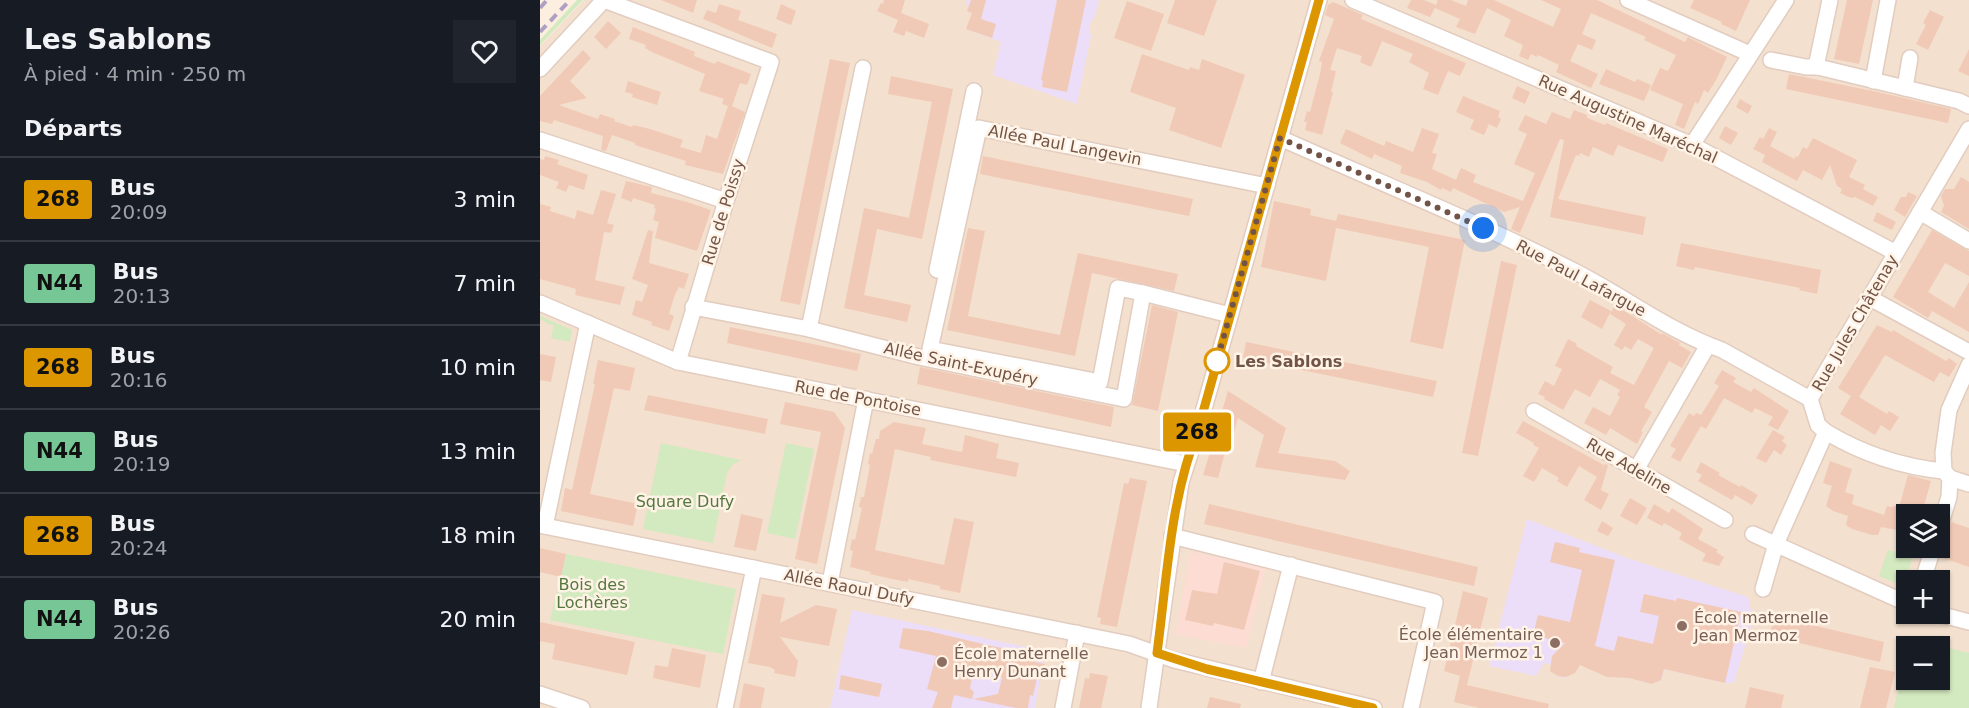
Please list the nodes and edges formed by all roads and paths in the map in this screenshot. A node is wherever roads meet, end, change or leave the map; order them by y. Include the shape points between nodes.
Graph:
1 (604, 0) edge
2 (1319, 0) edge
3 (1353, 0) edge
4 (1628, 0) edge
5 (1786, 0) edge
6 (1830, 0) edge
7 (1888, 0) edge
8 (1750, 54) junction
9 (1910, 58) dead end
10 (1771, 60) dead end
11 (863, 68) dead end
12 (1818, 68) junction
13 (540, 69) edge
14 (1873, 81) junction
15 (1905, 88) junction
16 (974, 91) dead end
17 (1969, 106) edge
18 (1969, 129) edge
19 (1280, 138) junction
20 (540, 140) edge
21 (1692, 146) junction
22 (1267, 186) junction
23 (726, 201) junction
24 (1920, 213) junction
25 (1969, 241) edge
26 (1896, 254) junction
27 (1143, 293) junction
28 (1870, 298) junction
29 (540, 303) edge
30 (693, 307) junction
31 (1230, 315) junction
32 (588, 323) junction
33 (809, 329) junction
34 (1708, 345) junction
35 (1969, 352) edge
36 (925, 353) junction
37 (678, 362) junction
38 (1969, 365) edge
39 (866, 399) junction
40 (1810, 399) junction
41 (1534, 411) dead end
42 (1826, 432) junction
43 (1185, 468) junction
44 (1636, 470) junction
45 (1947, 475) junction
46 (1969, 484) edge
47 (1946, 504) edge
48 (1725, 520) dead end
49 (542, 526) edge
50 (1753, 534) dead end
51 (1172, 536) junction
52 (1776, 544) junction
53 (1291, 566) junction
54 (754, 568) junction
55 (830, 584) junction
56 (1763, 589) dead end
57 (1896, 598) edge
58 (1950, 617) edge
59 (1969, 622) edge
60 (1077, 633) junction
61 (1157, 653) junction
62 (1261, 682) junction
63 (540, 694) edge
64 (582, 708) edge
65 (725, 708) edge
66 (1063, 708) edge
67 (1149, 708) edge
68 (1374, 708) edge
69 (1411, 708) edge

1 - 13 street
1 - 23 street, Rue de Poissy via 771,62
2 - 19 street
3 - 21 street, Rue Augustine Maréchal
4 - 8 street
5 - 8 street
6 - 12 street
7 - 14 street
8 - 21 street
9 - 15 street
10 - 12 street
11 - 33 street
12 - 14 street
14 - 15 street
15 - 17 street
16 - 36 street, Allée Paul Langevin
18 - 24 street, Rue Jules Châtenay
19 - 22 street
19 - 34 street, Rue Paul Lafargue via 1577,273
20 - 23 street
21 - 26 street, Rue Augustine Maréchal
22 - 31 street
22 - 36 street, Allée Paul Langevin via 979,128
23 - 30 street, Rue de Poissy
24 - 25 street
24 - 26 street, Rue Jules Châtenay
26 - 28 street, Rue Jules Châtenay
27 - 31 street, Allée Saint-Exupéry
27 - 36 street, Allée Saint-Exupéry via 1118,288 1100,382
27 - 36 street, Allée Saint-Exupéry via 1124,399
28 - 35 street
28 - 40 street, Rue Jules Châtenay
29 - 32 street, Rue de Pontoise
30 - 33 street, Allée Saint-Exupéry
30 - 37 street, Rue de Poissy
31 - 43 street
32 - 37 street, Rue de Pontoise
32 - 49 street
33 - 36 street, Allée Saint-Exupéry
34 - 40 street, Rue Paul Lafargue
34 - 44 street
37 - 39 street, Rue de Pontoise
38 - 45 street via 1949,410 1943,453
39 - 43 street, Rue de Pontoise
39 - 55 street
40 - 42 street, Rue Jules Châtenay via 1818,425
41 - 44 street, Rue Adeline
42 - 45 street via 1881,459
42 - 52 street
43 - 51 street
44 - 48 street, Rue Adeline
45 - 46 street
45 - 47 street
49 - 54 street, Allée Raoul Dufy
50 - 52 street
51 - 53 street
51 - 61 street
52 - 56 street
52 - 57 street
53 - 62 street
53 - 69 street via 1435,602
54 - 55 street, Allée Raoul Dufy
54 - 65 street
55 - 60 street, Allée Raoul Dufy
58 - 59 street
60 - 61 street, Allée Raoul Dufy
60 - 66 street
61 - 62 street, Allée Raoul Dufy
61 - 67 street
62 - 68 street, Allée Raoul Dufy
63 - 64 street

